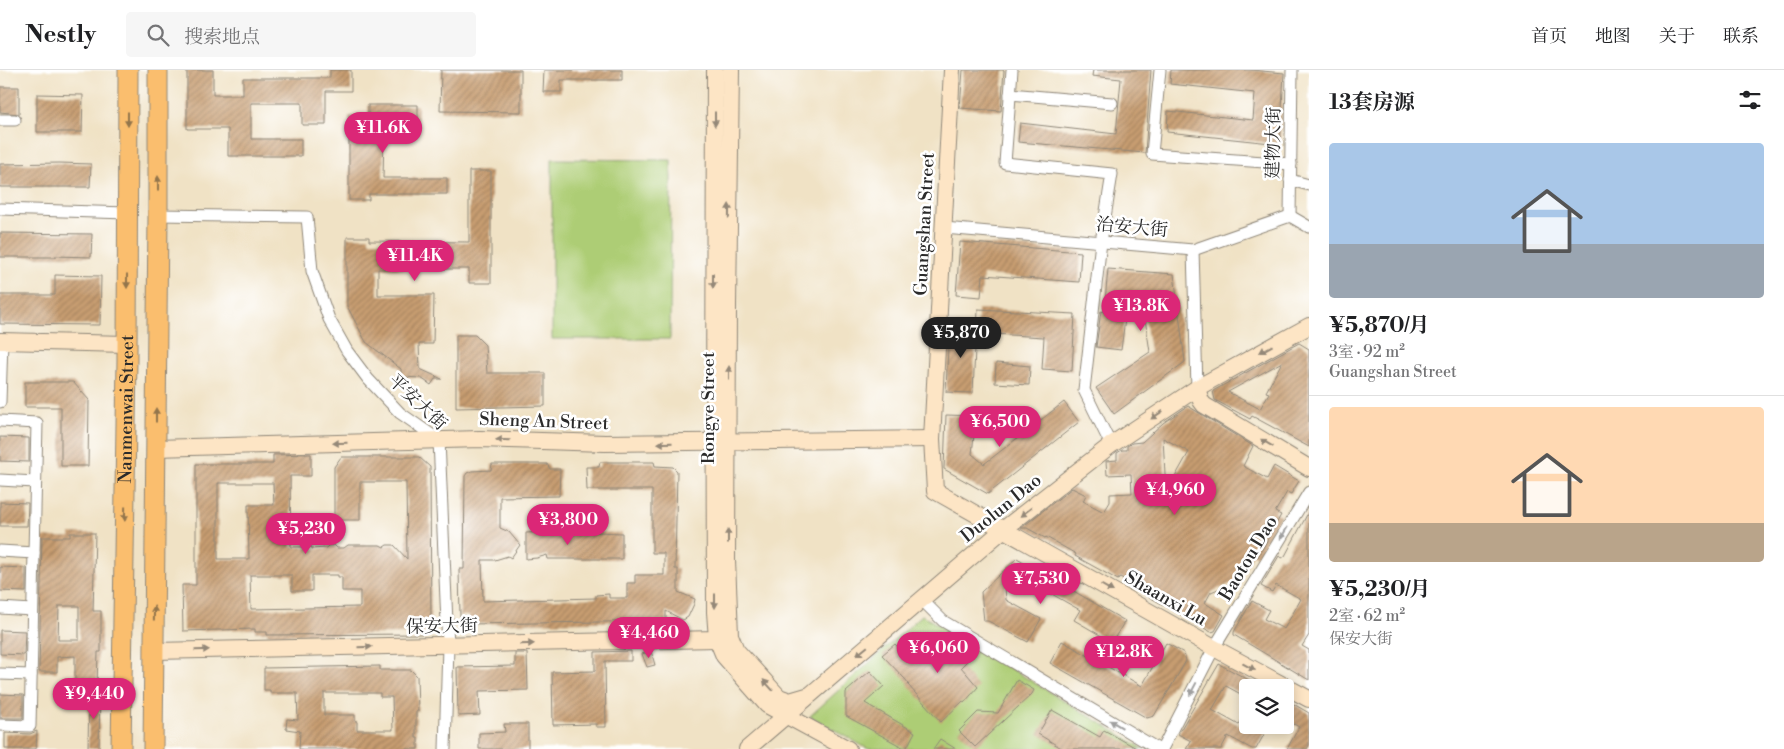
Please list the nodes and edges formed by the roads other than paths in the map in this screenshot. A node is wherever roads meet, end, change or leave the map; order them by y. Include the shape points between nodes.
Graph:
1 (128, 70) edge
2 (158, 70) edge
3 (715, 70) edge
4 (731, 70) edge
5 (952, 70) edge
6 (1012, 70) edge
7 (1160, 70) edge
8 (1292, 70) edge
9 (1010, 94) junction
10 (1112, 103) dead end
11 (0, 120) edge
12 (15, 120) dead end
13 (1291, 164) junction
14 (1290, 180) junction
15 (1309, 185) edge
16 (0, 209) edge
17 (127, 213) junction
18 (158, 215) junction
19 (1290, 216) junction
20 (1309, 227) edge
21 (944, 228) junction
22 (1101, 242) junction
23 (1193, 250) junction
24 (1309, 326) edge
25 (1, 341) edge
26 (127, 344) junction
27 (1197, 388) junction
28 (0, 402) edge
29 (0, 421) edge
30 (932, 439) junction
31 (439, 440) junction
32 (721, 442) junction
33 (1111, 445) junction
34 (156, 448) junction
35 (1309, 468) edge
36 (0, 480) edge
37 (35, 482) junction
38 (1309, 492) edge
39 (1004, 529) junction
40 (0, 551) edge
41 (34, 553) junction
42 (922, 600) junction
43 (0, 608) edge
44 (32, 610) junction
45 (724, 637) junction
46 (448, 646) junction
47 (1214, 648) junction
48 (154, 651) junction
49 (0, 674) edge
50 (31, 675) junction
51 (809, 696) junction
52 (1309, 699) edge
53 (787, 715) junction
54 (0, 725) edge
55 (121, 749) edge
56 (153, 749) edge
57 (445, 749) edge
58 (747, 749) edge
59 (848, 749) edge
60 (1158, 749) edge
61 (1162, 749) edge

1 -> 17 main road, Nanmenwai Street
18 -> 2 main road, Nanmenwai Street
3 -> 32 street, Rongye Street
32 -> 4 street, Rongye Street via 728,306
5 - 21 street, Guangshan Street
6 - 9 street
7 - 13 street via 1152,154
8 - 13 street, 建物大街
9 - 10 street
9 - 22 street via 1005,163 1112,174
11 - 12 street
13 - 14 street, 建物大街
14 - 15 street
14 - 19 street, 建物大街
16 - 17 street
17 -> 26 main road, Nanmenwai Street
18 - 31 street, 平安大街 via 307,217 312,271 329,319 347,351 400,413
34 -> 18 main road, Nanmenwai Street
19 - 20 street
19 - 23 street, 治安大街
21 - 22 street, 治安大街
21 - 30 street, Guangshan Street
22 - 23 street, 治安大街
22 - 33 street via 1084,390
23 - 27 street
24 -> 27 street, Duolun Dao
25 - 26 street
25 - 28 street
26 -> 55 main road, Nanmenwai Street
27 -> 33 street, Duolun Dao
35 -> 27 street via 1204,405
29 - 37 street via 37,423
30 - 32 street, Sheng An Street
30 - 39 street, Guangshan Street via 935,491
32 -> 31 street, Sheng An Street
31 -> 34 street, Sheng An Street
31 - 46 street, 平安大街
32 - 45 street, Rongye Street via 728,560
33 -> 39 street, Duolun Dao
48 -> 34 main road, Nanmenwai Street
36 - 37 street
37 - 41 street
38 -> 47 street, Baotou Dao
39 - 42 street, Duolun Dao
39 -> 47 street, Shaanxi Lu
40 - 41 street
41 - 44 street
42 -> 51 street, Duolun Dao
60 -> 42 street via 943,621
43 - 44 street
44 - 50 street
46 -> 45 street, 保安大街
51 -> 45 street, Rongye Street via 790,701 779,697
45 - 53 street, Rongye Street via 724,656 767,705
48 -> 46 street, 保安大街
46 - 57 street, 平安大街
47 -> 52 street, Shaanxi Lu
47 -> 61 street, Baotou Dao
48 - 56 main road, Nanmenwai Street
49 - 50 street
50 - 54 street via 30,726
51 - 53 street, Duolun Dao
53 - 58 street, Duolun Dao
53 - 59 street, Rongye Street

